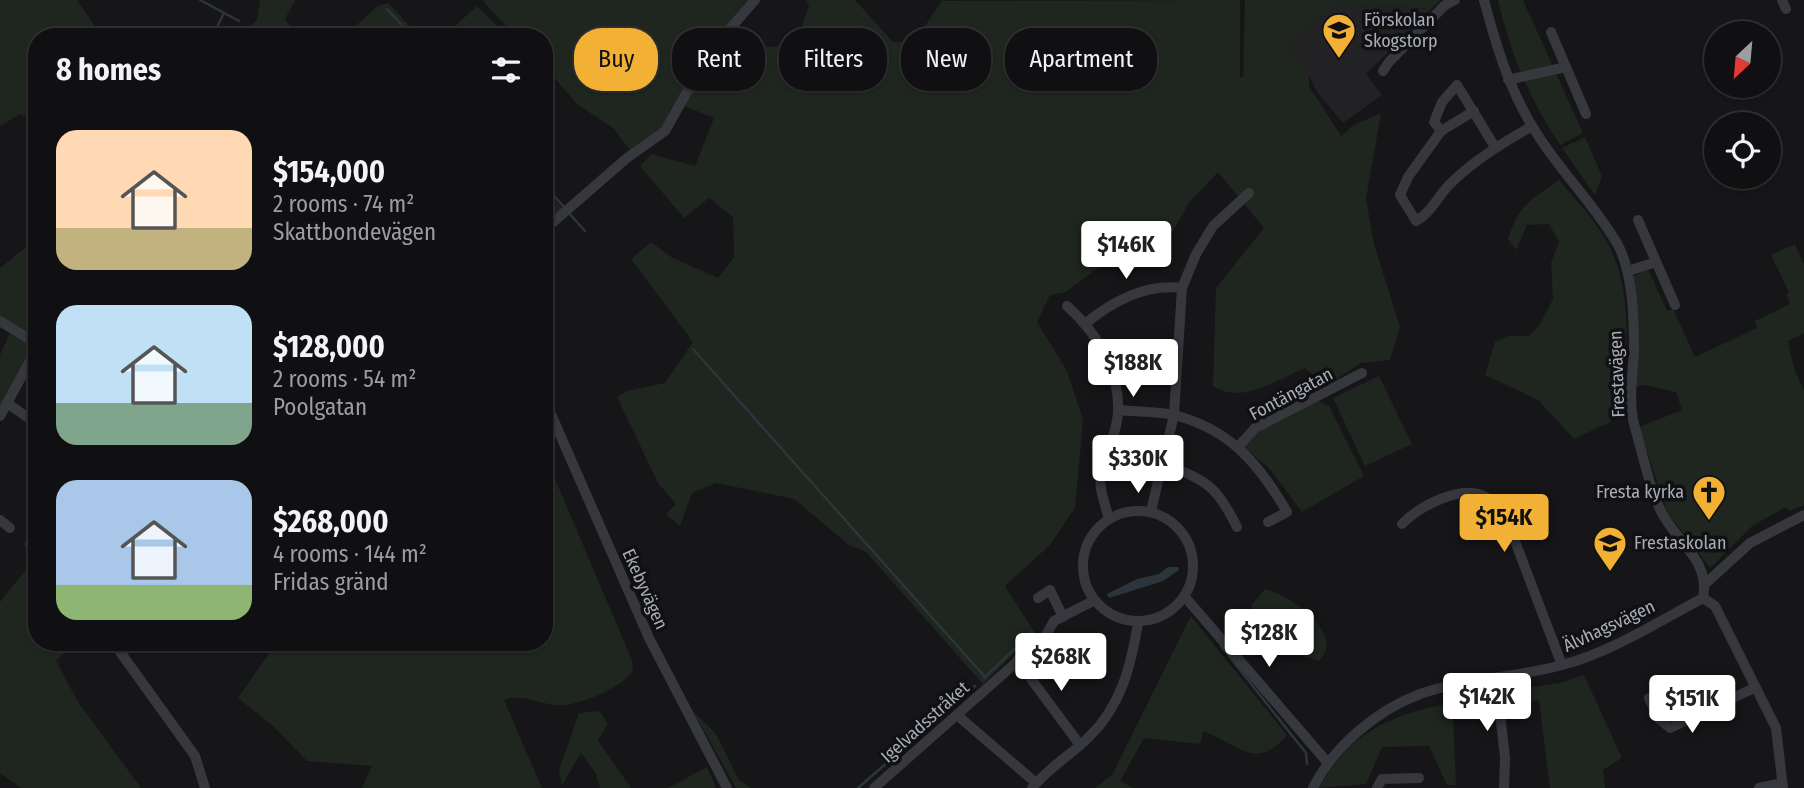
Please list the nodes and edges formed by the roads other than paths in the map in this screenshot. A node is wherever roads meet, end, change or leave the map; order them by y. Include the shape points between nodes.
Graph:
1 (755, 0) edge
2 (1455, 0) edge
3 (1484, 0) edge
4 (1551, 32) dead end
5 (1566, 67) junction
6 (1383, 71) dead end
7 (1508, 80) junction
8 (1474, 111) junction
9 (1586, 114) dead end
10 (1532, 125) junction
11 (1441, 131) junction
12 (1495, 147) junction
13 (1249, 193) dead end
14 (1638, 220) dead end
15 (553, 222) edge
16 (1656, 262) junction
17 (1628, 271) junction
18 (1182, 288) junction
19 (1675, 305) dead end
20 (1067, 306) dead end
21 (0, 321) edge
22 (1086, 323) junction
23 (28, 340) edge
24 (28, 363) edge
25 (1362, 373) dead end
26 (7, 402) junction
27 (1119, 410) junction
28 (1174, 415) junction
29 (0, 416) edge
30 (28, 417) edge
31 (553, 419) edge
32 (1238, 447) junction
33 (1163, 463) junction
34 (1151, 511) junction
35 (1109, 519) junction
36 (1802, 519) edge
37 (0, 520) edge
38 (1268, 522) dead end
39 (1402, 524) dead end
40 (1237, 527) dead end
41 (10, 528) dead end
42 (1705, 584) junction
43 (1185, 597) junction
44 (1038, 598) dead end
45 (1703, 598) junction
46 (1093, 601) junction
47 (1058, 619) junction
48 (1138, 623) junction
49 (120, 651) edge
50 (1017, 660) junction
51 (1562, 665) junction
52 (1496, 678) junction
53 (1754, 688) junction
54 (1649, 698) dead end
55 (957, 715) junction
56 (1080, 745) junction
57 (1328, 763) junction
58 (1419, 778) dead end
59 (1034, 785) edge
60 (1782, 785) edge
61 (205, 788) edge
62 (727, 788) edge
63 (875, 788) edge
64 (1313, 788) edge
65 (1377, 788) edge
66 (1504, 788) edge
67 (1759, 788) edge

1 - 15 street via 709,53 665,131 626,158
2 - 6 street
3 - 7 street, Frestavägen
4 - 5 street
5 - 7 street
5 - 9 street
7 - 10 street, Frestavägen
8 - 11 street
8 - 11 street via 1457,85 1442,102 1434,122
8 - 12 street
10 - 12 street
10 - 17 street, Frestavägen via 1618,246
11 - 12 street via 1400,195 1416,221 1449,185
13 - 18 street via 1213,226
14 - 16 street
16 - 17 street
16 - 19 street
17 - 42 street, Frestavägen via 1633,421 1663,515 1694,554
18 - 22 street via 1165,286 1138,293 1108,305
18 - 28 street
20 - 22 street
21 - 23 street
22 - 27 street via 1107,358
24 - 26 street
25 - 32 street, Fontängatan via 1255,428
26 - 29 street
26 - 30 street
27 - 28 street
27 - 35 street via 1101,471
28 - 32 street
28 - 33 street
31 - 62 street, Ekebyvägen via 649,638
32 - 38 street via 1264,471 1287,512
33 - 34 street
33 - 40 street via 1202,481 1222,497
34 - 35 street via 1123,512
34 - 43 street via 1175,525 1185,538 1193,560
35 - 46 street via 1092,538 1084,561 1085,586
36 - 42 street via 1750,543
37 - 41 street
39 - 51 street via 1460,493 1488,497 1505,515
42 - 45 street, Frestavägen
43 - 48 street via 1175,608
43 - 57 street
44 - 47 street via 1050,590
45 - 51 street, Älvhagsvägen via 1591,656
45 - 53 street via 1715,606
46 - 47 street, Igelvadsstråket
46 - 48 street via 1106,612
47 - 50 street, Igelvadsstråket via 1045,637
48 - 56 street via 1125,682 1112,708
49 - 61 street via 195,755
50 - 55 street, Igelvadsstråket
50 - 56 street
51 - 52 street, Älvhagsvägen
52 - 57 street, Älvhagsvägen via 1406,701 1378,716
52 - 66 street
53 - 54 street via 1670,728 1658,718
53 - 60 street via 1776,727
55 - 59 street
55 - 63 street, Igelvadsstråket
56 - 59 street
57 - 64 street, Älvhagsvägen
58 - 65 street via 1382,779
60 - 67 street

